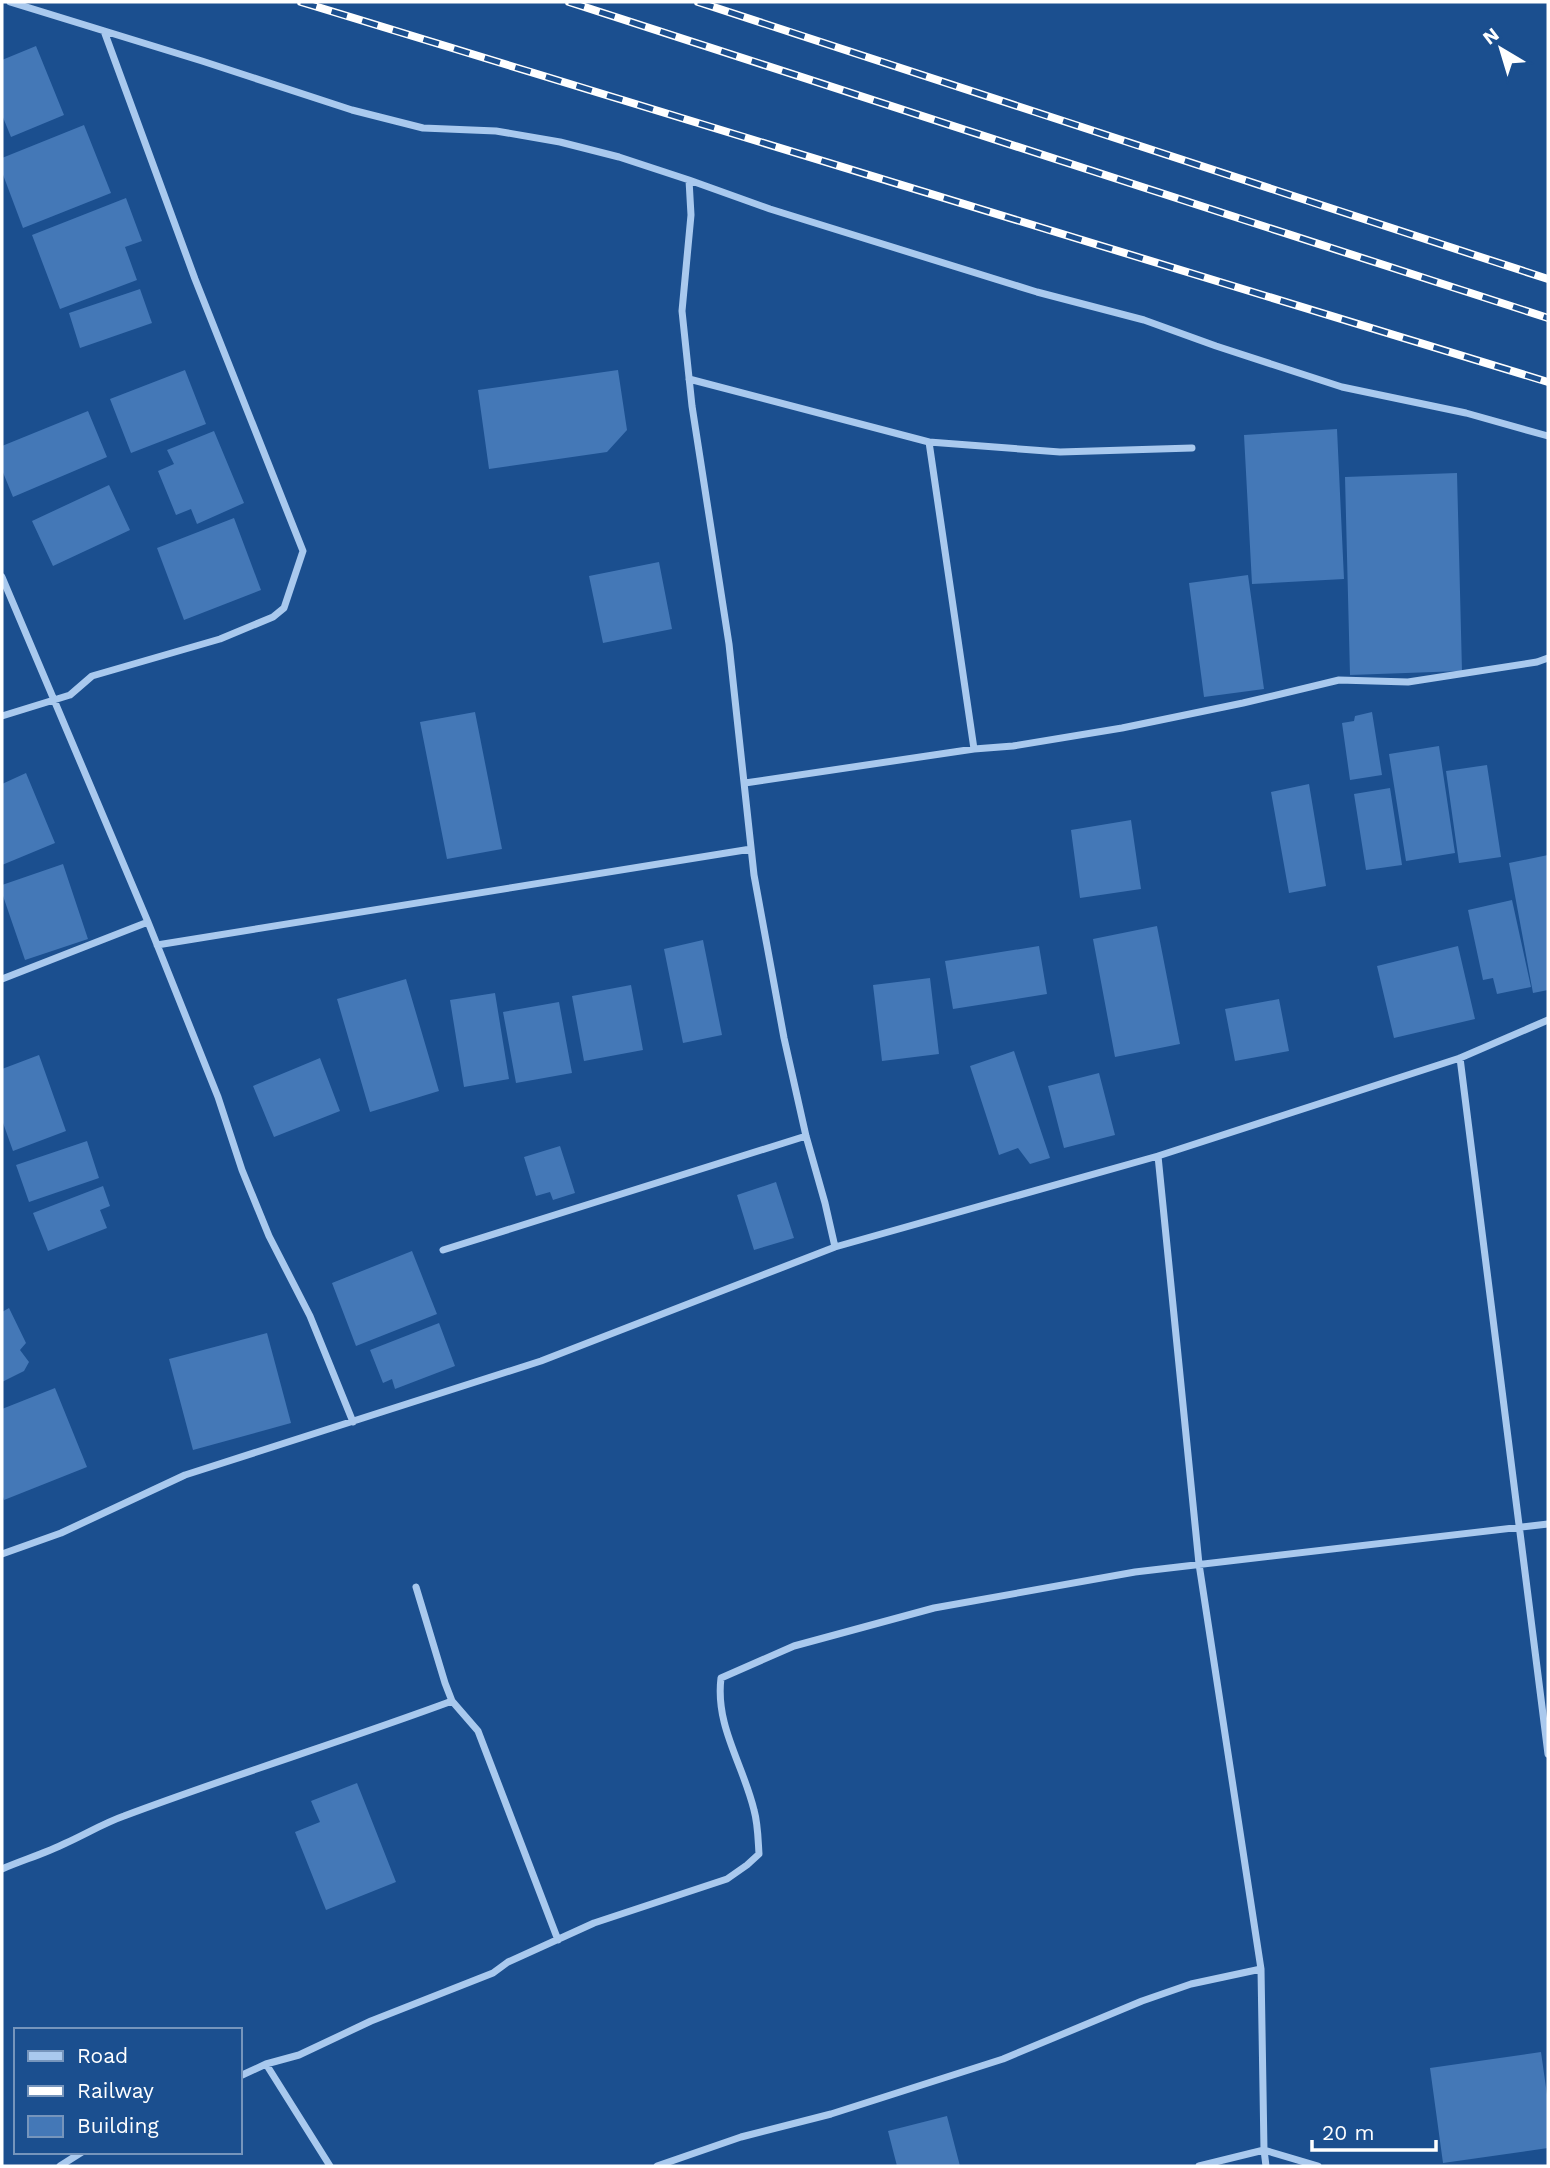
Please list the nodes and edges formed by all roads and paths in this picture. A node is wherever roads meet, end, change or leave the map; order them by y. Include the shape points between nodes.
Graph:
1 (10, 2) edge
2 (104, 31) junction
3 (689, 180) junction
4 (689, 379) junction
5 (1548, 436) edge
6 (929, 442) junction
7 (1192, 448) dead end
8 (2, 577) edge
9 (1548, 658) edge
10 (53, 700) junction
11 (2, 716) edge
12 (974, 749) junction
13 (745, 783) junction
14 (751, 849) junction
15 (148, 922) junction
16 (157, 945) junction
17 (2, 979) edge
18 (1548, 1020) edge
19 (1460, 1058) junction
20 (806, 1136) junction
21 (1158, 1156) junction
22 (835, 1247) junction
23 (443, 1250) dead end
24 (353, 1422) junction
25 (1548, 1524) edge
26 (1520, 1528) junction
27 (2, 1554) edge
28 (1199, 1564) junction
29 (416, 1587) dead end
30 (452, 1701) junction
31 (1548, 1754) edge
32 (2, 1869) edge
33 (558, 1940) junction
34 (1261, 1969) junction
35 (266, 2064) junction
36 (242, 2075) edge
37 (1264, 2150) junction
38 (79, 2154) edge
39 (60, 2166) edge
40 (330, 2166) edge
41 (657, 2166) edge
42 (1199, 2166) edge
43 (1266, 2166) edge
44 (1318, 2166) edge

1 - 2 street
2 - 3 street via 352,110 423,128 496,131 560,142
2 - 10 street via 195,279 303,551 284,608 273,617 220,639 92,676 69,695
3 - 4 street via 691,215 682,311
3 - 5 street via 781,213 1144,320 1342,387
4 - 6 street
4 - 13 street
6 - 7 street via 1060,452
6 - 12 street
8 - 10 street
9 - 12 street via 1408,682 1339,680 1158,721
10 - 11 street
10 - 15 street
12 - 13 street
13 - 14 street
14 - 16 street
14 - 20 street via 765,944
15 - 16 street
15 - 17 street
16 - 24 street via 269,1236 310,1316
18 - 19 street
19 - 21 street
19 - 26 street
20 - 22 street
20 - 23 street
21 - 22 street
21 - 28 street
22 - 24 street via 541,1362
24 - 27 street via 185,1475 61,1533
25 - 26 street
26 - 28 street
26 - 31 street
28 - 33 street via 934,1608 794,1646 721,1678 722,1718 755,1810 759,1854 727,1880 594,1923
28 - 34 street
29 - 30 street
30 - 32 street via 125,1815
30 - 33 street via 478,1731
33 - 35 street via 493,1973 299,2055
34 - 37 street
34 - 41 street via 1191,1984 1003,2059
35 - 36 street
35 - 40 street
37 - 42 street
37 - 43 street
37 - 44 street
38 - 39 street

